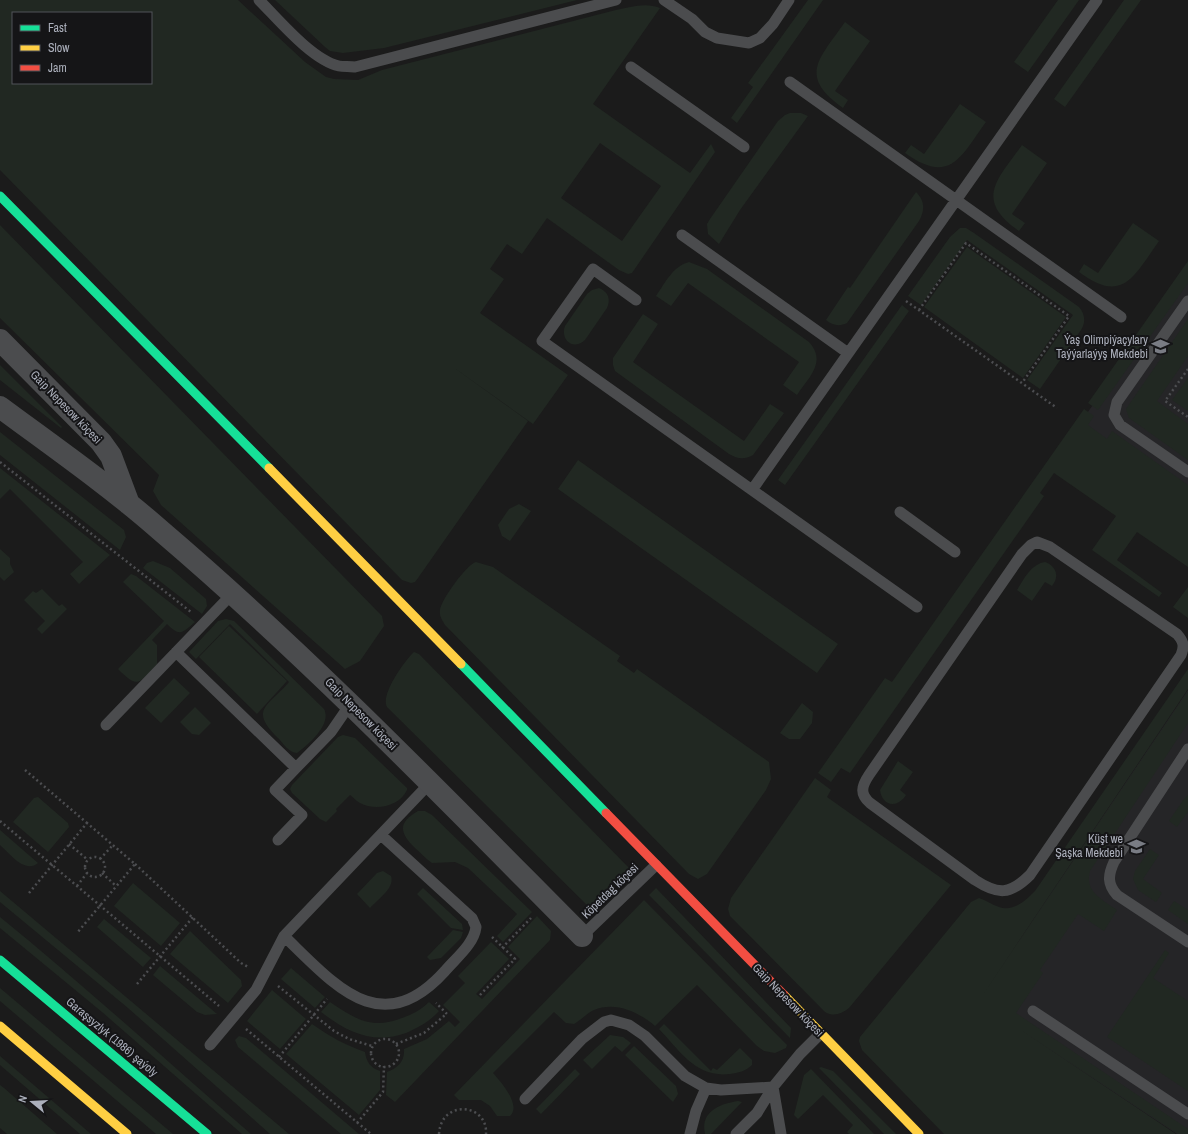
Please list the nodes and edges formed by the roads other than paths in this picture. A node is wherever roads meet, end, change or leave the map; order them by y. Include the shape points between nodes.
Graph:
1 (259, 0) edge
2 (616, 0) edge
3 (664, 0) edge
4 (789, 0) edge
5 (1097, 0) edge
6 (631, 67) dead end
7 (790, 82) dead end
8 (744, 147) dead end
9 (0, 196) edge
10 (956, 200) junction
11 (682, 235) dead end
12 (636, 300) dead end
13 (1188, 301) edge
14 (1121, 317) dead end
15 (0, 340) edge
16 (848, 353) junction
17 (0, 407) edge
18 (1188, 472) edge
19 (752, 490) junction
20 (129, 504) junction
21 (900, 512) dead end
22 (955, 552) dead end
23 (233, 594) junction
24 (916, 607) dead end
25 (176, 652) junction
26 (350, 703) junction
27 (106, 725) dead end
28 (1188, 749) edge
29 (1184, 763) edge
30 (296, 768) junction
31 (430, 783) junction
32 (870, 803) joint
33 (381, 835) junction
34 (278, 840) dead end
35 (656, 865) junction
36 (284, 936) junction
37 (582, 936) joint
38 (1188, 942) edge
39 (0, 960) edge
40 (1033, 1011) dead end
41 (0, 1026) edge
42 (820, 1034) junction
43 (210, 1045) dead end
44 (773, 1087) junction
45 (706, 1088) junction
46 (525, 1099) dead end
47 (1188, 1114) edge
48 (127, 1134) edge
49 (207, 1134) edge
50 (690, 1134) edge
51 (736, 1134) edge
52 (781, 1134) edge
53 (919, 1134) edge

1 - 2 lane via 311,51 340,66 355,66
3 - 4 lane via 692,19 705,32 717,38 749,43 764,34
5 - 10 lane
6 - 8 lane
7 - 10 lane
9 - 35 street, Gaip Nepesow köçesi
10 - 14 lane
10 - 16 lane
11 - 16 lane
12 - 19 lane via 593,269 542,341
13 - 18 lane via 1117,402 1114,415 1120,425
15 - 20 street, Gaip Nepesow köçesi via 101,442 111,456
16 - 19 lane
17 - 20 street, Gaip Nepesow köçesi
19 - 24 lane
20 - 23 street, Gaip Nepesow köçesi
21 - 22 lane
23 - 25 lane
23 - 26 street, Gaip Nepesow köçesi
25 - 27 lane
25 - 30 lane
26 - 30 lane via 331,732
26 - 31 street, Gaip Nepesow köçesi
28 - 29 lane
29 - 38 lane via 1114,862 1108,880 1117,895
30 - 34 lane via 275,790 302,815
31 - 33 lane
31 - 37 street, Gaip Nepesow köçesi
32 - 32 lane via 984,886 1002,892 1011,890 1030,875 1177,661 1184,647 1182,640 1177,634 1050,547 1037,542 1031,545 1022,554 863,784 862,790
33 - 36 lane
33 - 36 lane via 472,918 476,927 472,940 431,986 417,996 401,1002 382,1005 371,1003 338,987
35 - 37 lane, Köpetdag köçesi
35 - 42 street, Gaip Nepesow köçesi
36 - 43 lane via 256,990
39 - 49 street, Garaşsyzlyk (1986) şaýoly
40 - 47 lane
41 - 48 street
42 - 44 lane
42 - 53 street, Gaip Nepesow köçesi
44 - 45 lane via 720,1090
44 - 51 lane via 757,1113
44 - 52 lane
45 - 46 lane via 685,1076 645,1036 629,1025 611,1020 604,1022 582,1039
45 - 50 lane

